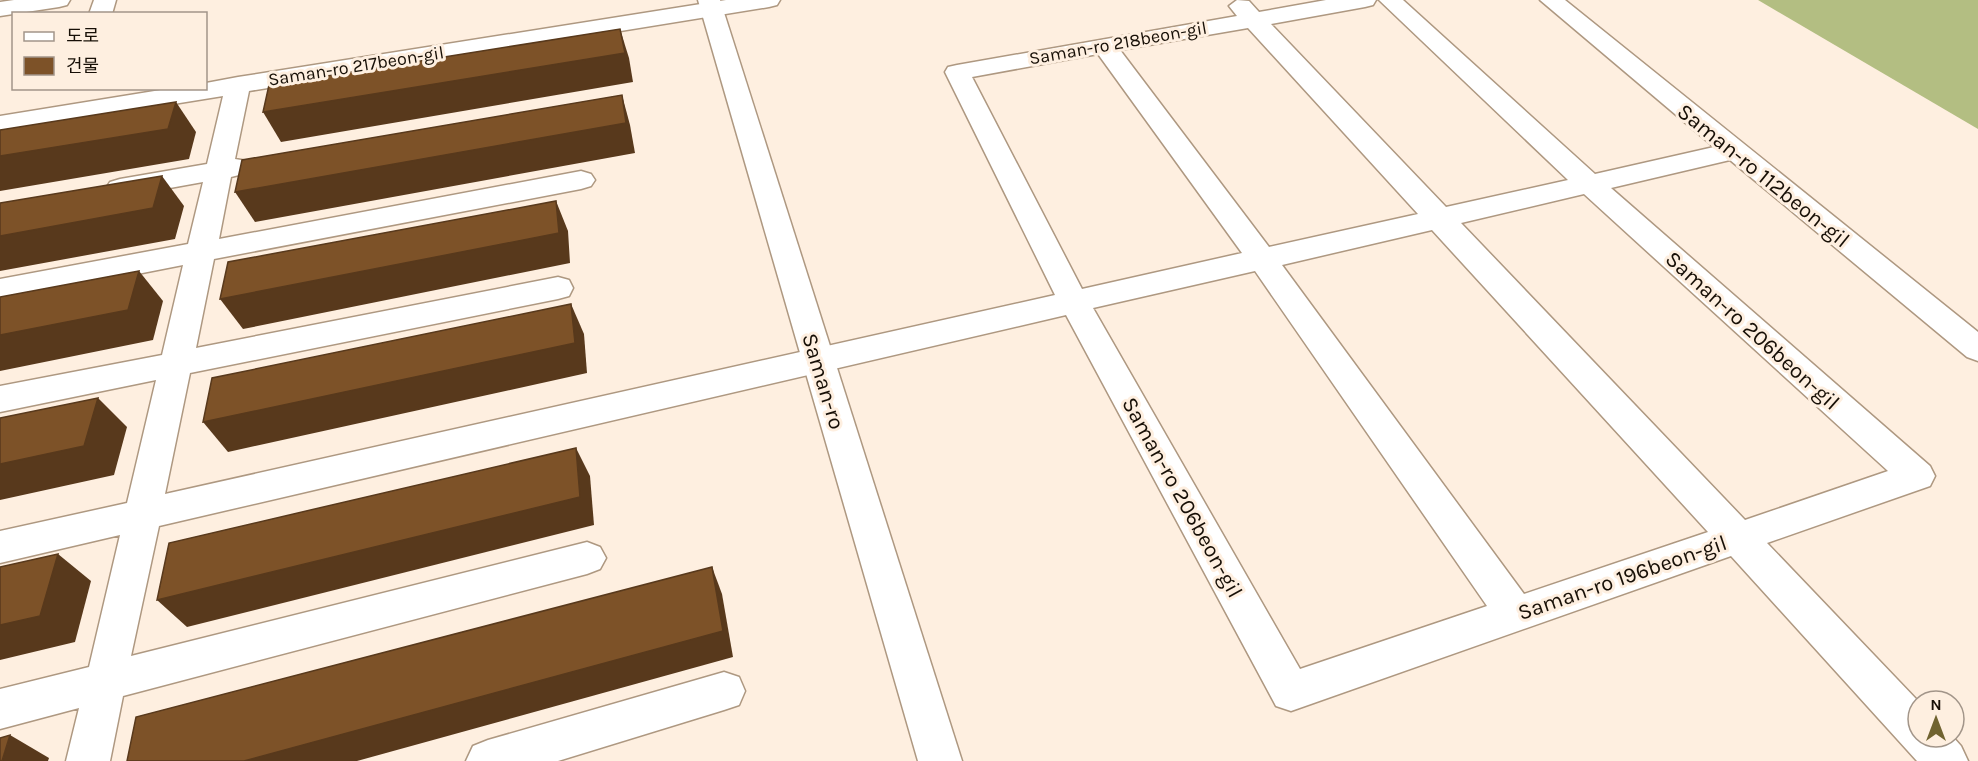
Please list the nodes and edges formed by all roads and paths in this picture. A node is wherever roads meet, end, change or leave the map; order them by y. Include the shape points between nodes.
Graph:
1 (59, 0) edge
2 (769, 0) edge
3 (1365, 0) edge
4 (1390, 0) edge
5 (1551, 0) edge
6 (710, 4) edge
7 (0, 9) edge
8 (1245, 9) edge
9 (1104, 46) junction
10 (957, 72) joint
11 (238, 85) junction
12 (71, 90) edge
13 (63, 114) junction
14 (0, 124) edge
15 (1734, 151) junction
16 (265, 162) edge
17 (219, 170) junction
18 (581, 180) dead end
19 (1588, 184) junction
20 (92, 193) edge
21 (1441, 218) junction
22 (201, 252) junction
23 (1262, 259) junction
24 (558, 288) dead end
25 (0, 290) edge
26 (1074, 302) junction
27 (1978, 349) edge
28 (818, 361) junction
29 (176, 364) junction
30 (0, 399) edge
31 (142, 514) junction
32 (1735, 537) junction
33 (0, 547) edge
34 (587, 558) dead end
35 (1516, 615) junction
36 (106, 681) junction
37 (724, 691) dead end
38 (1292, 692) joint
39 (0, 709) edge
40 (1906, 718) edge
41 (1934, 749) edge
42 (88, 761) edge
43 (488, 761) edge
44 (940, 761) edge
45 (1946, 761) edge

1 - 7 street
2 - 6 street
3 - 8 street, Saman-ro 218beon-gil
4 - 19 street, Saman-ro 206beon-gil
5 - 15 street, Saman-ro 112beon-gil
6 - 11 street, Saman-ro 217beon-gil
6 - 28 street, Saman-ro
8 - 9 street, Saman-ro 218beon-gil
8 - 21 street
9 - 10 street, Saman-ro 218beon-gil
9 - 23 street
10 - 26 street, Saman-ro 206beon-gil
11 - 13 street, Saman-ro 217beon-gil
11 - 17 street
12 - 13 street
13 - 14 street, Saman-ro 217beon-gil
15 - 19 street
15 - 27 street, Saman-ro 112beon-gil
16 - 17 street
17 - 20 street
17 - 22 street
18 - 22 street
19 - 21 street
19 - 32 street, Saman-ro 206beon-gil via 1917,476
21 - 23 street
21 - 32 street
22 - 25 street
22 - 29 street
23 - 26 street
23 - 35 street
24 - 29 street
26 - 28 street
26 - 38 street, Saman-ro 206beon-gil
28 - 31 street
28 - 44 street, Saman-ro
29 - 30 street
29 - 31 street
31 - 33 street
31 - 36 street
32 - 35 street, Saman-ro 196beon-gil
32 - 40 street, Saman-ro 196beon-gil
34 - 36 street
35 - 38 street, Saman-ro 196beon-gil
36 - 39 street
36 - 42 street
37 - 43 street
41 - 45 street

